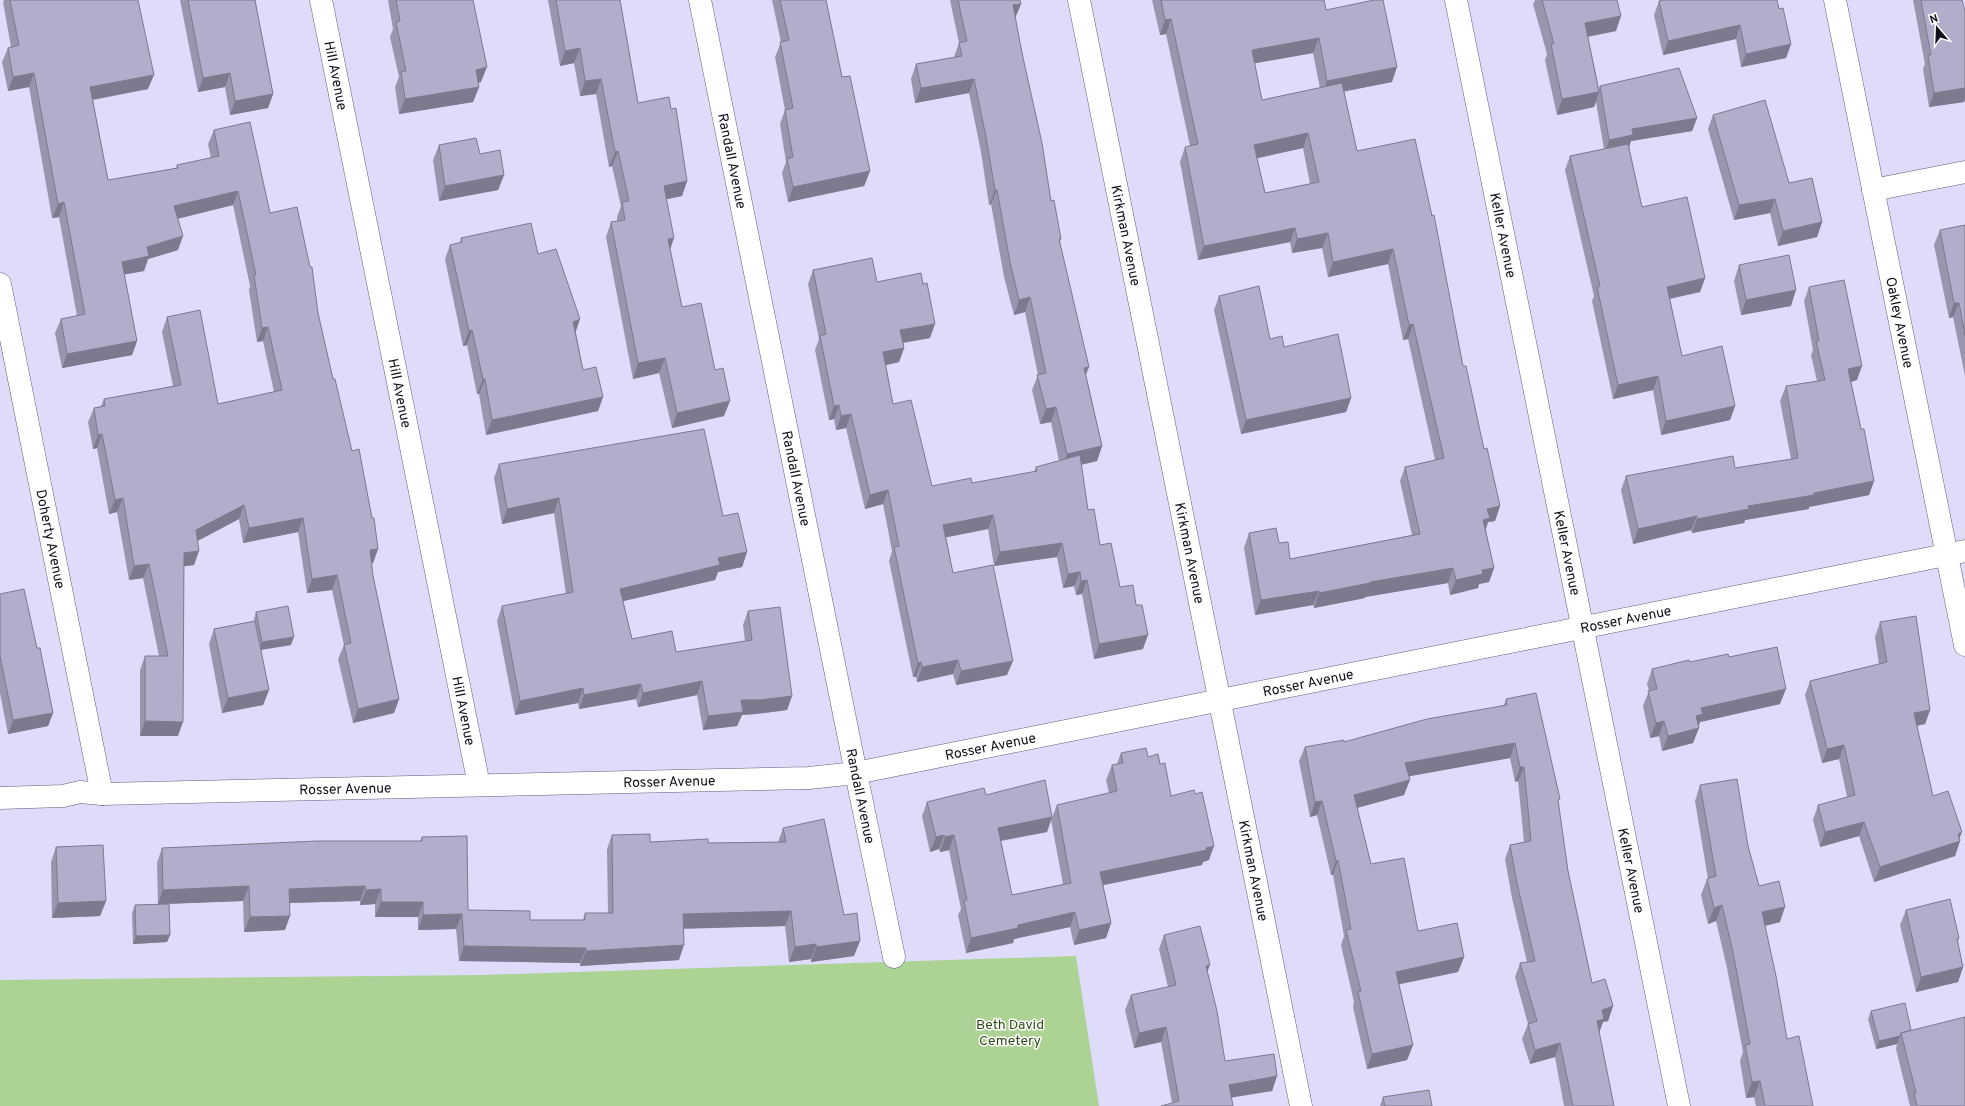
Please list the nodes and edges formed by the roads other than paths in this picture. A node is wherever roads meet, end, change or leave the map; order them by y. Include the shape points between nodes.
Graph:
1 (321, 0) edge
2 (700, 0) edge
3 (1079, 0) edge
4 (1456, 0) edge
5 (1835, 0) edge
6 (1965, 172) edge
7 (1873, 190) junction
8 (0, 284) edge
9 (1956, 553) edge
10 (1583, 628) junction
11 (1965, 645) edge
12 (1219, 701) junction
13 (856, 773) junction
14 (479, 785) junction
15 (102, 794) junction
16 (0, 798) edge
17 (894, 957) dead end
18 (1301, 1106) edge
19 (1679, 1106) edge

1 - 14 street, Hill Avenue
2 - 13 street, Randall Avenue
3 - 12 street, Kirkman Avenue
4 - 10 street, Keller Avenue
5 - 7 street, Oakley Avenue
6 - 7 street
7 - 9 street, Oakley Avenue
8 - 15 street, Doherty Avenue
9 - 10 street, Rosser Avenue
9 - 11 street, Oakley Avenue
10 - 12 street, Rosser Avenue
10 - 19 street, Keller Avenue
12 - 13 street, Rosser Avenue
12 - 18 street, Kirkman Avenue
13 - 14 street, Rosser Avenue via 809,778
13 - 17 street, Randall Avenue
14 - 15 street, Rosser Avenue
15 - 16 street, Rosser Avenue via 80,792 63,796

